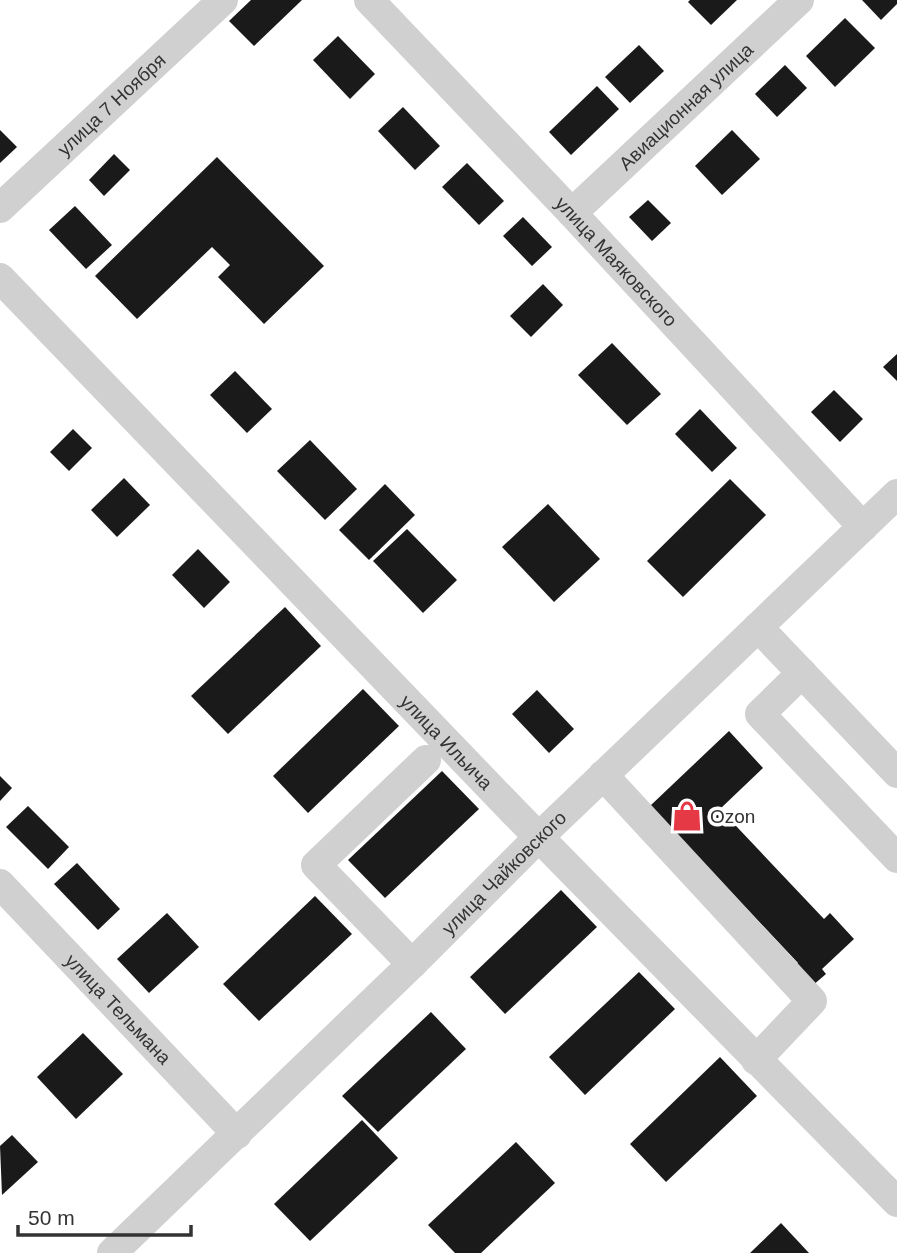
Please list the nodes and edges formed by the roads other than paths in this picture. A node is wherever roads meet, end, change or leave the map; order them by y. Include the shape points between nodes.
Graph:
1 (223, 0) edge
2 (369, 0) edge
3 (799, 0) edge
4 (0, 208) edge
5 (572, 213) junction
6 (0, 278) edge
7 (897, 494) edge
8 (863, 527) junction
9 (758, 627) junction
10 (802, 673) junction
11 (426, 760) dead end
12 (897, 773) edge
13 (603, 775) junction
14 (538, 837) junction
15 (897, 858) edge
16 (0, 884) edge
17 (412, 964) junction
18 (756, 1060) junction
19 (237, 1134) junction
20 (897, 1202) edge
21 (112, 1253) edge

1 - 4 street, улица 7 Ноября
2 - 5 street, улица Маяковского
3 - 5 street, Авиационная улица
5 - 8 street, улица Маяковского
6 - 14 street, улица Ильича
7 - 8 street, улица Чайковского
8 - 9 street, улица Чайковского
9 - 10 street
9 - 13 street, улица Чайковского
10 - 12 street
10 - 15 street via 760,714
11 - 17 street via 316,865
13 - 14 street, улица Чайковского
13 - 18 street via 813,1001
14 - 17 street, улица Чайковского
14 - 18 street, улица Ильича
16 - 19 street, улица Тельмана
17 - 19 street, улица Чайковского
18 - 20 street, улица Ильича
19 - 21 street, улица Чайковского

